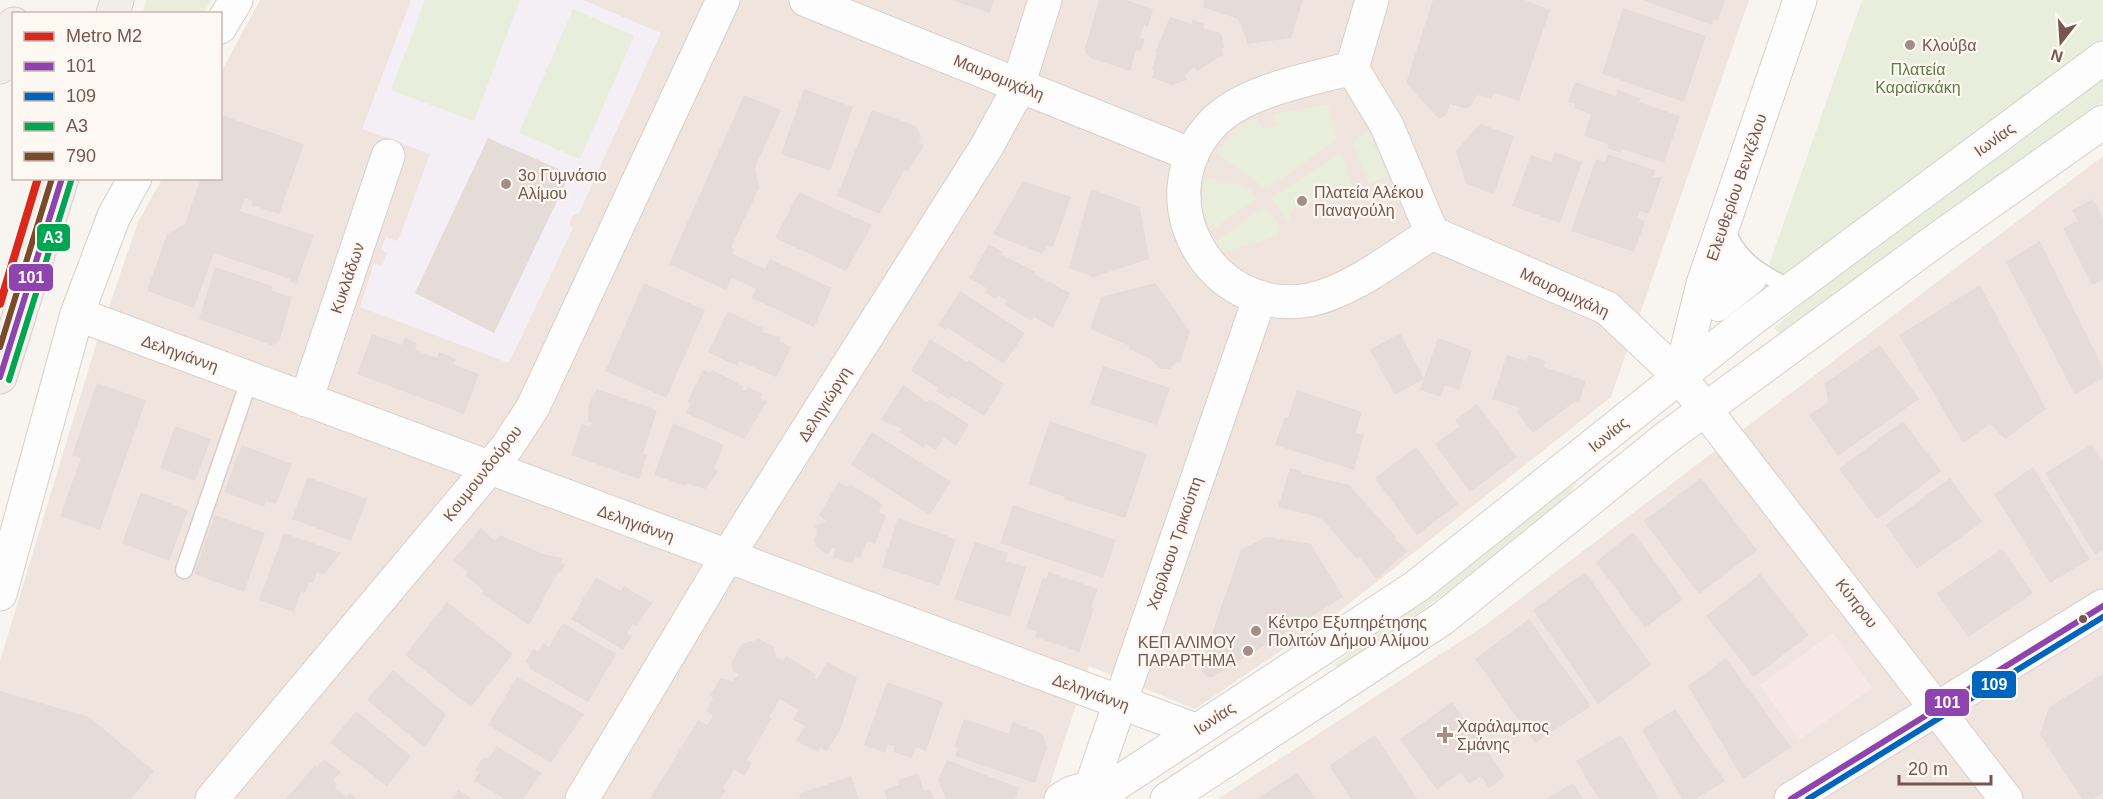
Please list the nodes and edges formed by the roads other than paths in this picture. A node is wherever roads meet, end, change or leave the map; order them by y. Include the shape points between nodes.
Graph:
1 (236, 0) edge
2 (723, 0) edge
3 (806, 0) edge
4 (1045, 0) edge
5 (1372, 0) edge
6 (1800, 0) edge
7 (222, 24) edge
8 (12, 30) edge
9 (2103, 58) edge
10 (0, 67) edge
11 (1352, 68) junction
12 (1018, 85) junction
13 (2103, 123) edge
14 (1192, 155) junction
15 (388, 156) dead end
16 (61, 180) edge
17 (134, 180) edge
18 (1724, 222) junction
19 (1432, 233) junction
20 (1794, 290) junction
21 (1260, 297) junction
22 (77, 314) junction
23 (0, 377) edge
24 (1680, 377) junction
25 (250, 378) junction
26 (306, 400) junction
27 (1706, 409) junction
28 (489, 468) junction
29 (727, 557) junction
30 (184, 570) dead end
31 (0, 594) edge
32 (2103, 606) edge
33 (1119, 703) junction
34 (1937, 707) junction
35 (1195, 730) junction
36 (1090, 795) edge
37 (212, 799) edge
38 (582, 799) edge
39 (1167, 799) edge
40 (1791, 799) edge
41 (2006, 799) edge

1 - 7 street
2 - 28 street, Κουμουνδούρου via 532,406
3 - 12 street, Μαυρομιχάλη
4 - 12 street, Δεληγιώργη
5 - 11 street
6 - 18 street, Ελευθερίου Βενιζέλου
8 - 10 main road
9 - 20 street, Ιωνίας
11 - 14 street via 1239,103 1214,122
11 - 19 street via 1387,126
12 - 14 street, Μαυρομιχάλη
12 - 29 street, Δεληγιώργη via 987,146
13 - 27 street
14 - 21 street via 1184,190 1186,221 1192,236 1217,273
15 - 26 street, Κυκλάδων
16 - 23 main road
17 - 22 street via 114,216
18 - 20 lane via 1737,251 1767,277
18 - 24 street, Ελευθερίου Βενιζέλου via 1703,284
19 - 21 street via 1326,295 1297,301
19 - 24 street, Μαυρομιχάλη via 1607,308
20 - 24 street, Ιωνίας
21 - 33 street, Χαρίλαου Τρικούπη
22 - 25 street, Δεληγιάννη
22 - 31 street
24 - 27 street, Μαυρομιχάλη
24 - 35 street, Ιωνίας via 1417,586
25 - 26 street, Δεληγιάννη
25 - 30 lane
26 - 28 street, Δεληγιάννη
27 - 34 street, Κύπρου
27 - 39 street via 1442,618
28 - 29 street, Δεληγιάννη
28 - 37 street, Κουμουνδούρου
29 - 33 street, Δεληγιάννη
29 - 38 street, Δεληγιώργη
32 - 34 street
33 - 35 street, Δεληγιάννη
33 - 36 street, Χαρίλαου Τρικούπη
34 - 40 street
34 - 41 street, Κύπρου
35 - 36 street, Ιωνίας

